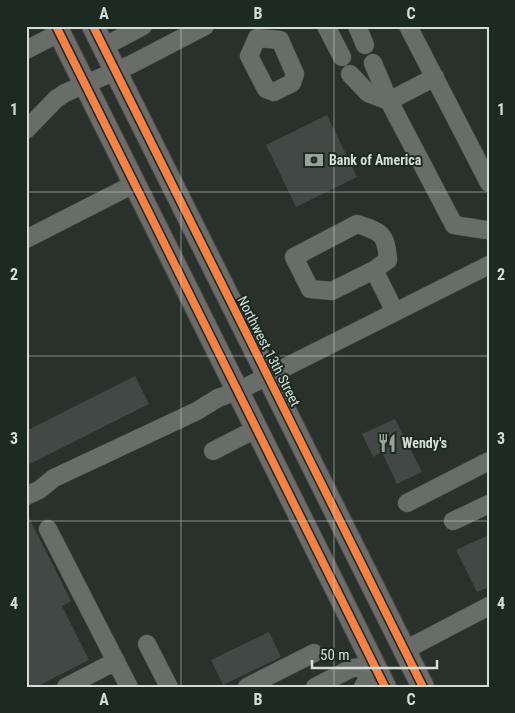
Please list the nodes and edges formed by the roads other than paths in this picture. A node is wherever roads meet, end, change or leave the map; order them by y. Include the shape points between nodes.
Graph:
1 (93, 26) edge
2 (143, 26) edge
3 (205, 26) edge
4 (326, 26) edge
5 (357, 26) edge
6 (408, 26) edge
7 (58, 30) edge
8 (366, 45) dead end
9 (103, 47) junction
10 (26, 50) edge
11 (342, 57) dead end
12 (373, 62) dead end
13 (116, 72) junction
14 (350, 74) dead end
15 (435, 77) junction
16 (84, 84) junction
17 (389, 101) junction
18 (26, 130) edge
19 (489, 183) edge
20 (134, 184) junction
21 (488, 231) edge
22 (26, 239) edge
23 (489, 265) edge
24 (374, 270) junction
25 (395, 312) junction
26 (268, 376) junction
27 (238, 391) junction
28 (256, 428) junction
29 (213, 451) dead end
30 (489, 461) edge
31 (26, 496) edge
32 (407, 503) dead end
33 (489, 504) edge
34 (452, 521) dead end
35 (48, 529) dead end
36 (489, 606) edge
37 (147, 644) dead end
38 (405, 650) junction
39 (314, 653) dead end
40 (116, 661) junction
41 (374, 666) junction
42 (66, 687) edge
43 (129, 687) edge
44 (169, 687) edge
45 (248, 687) edge
46 (316, 687) edge
47 (363, 687) edge
48 (385, 687) edge
49 (423, 687) edge

1 - 9 main road, Northwest 13th Street
2 - 9 street
3 - 13 street
4 - 11 street
5 - 8 street
6 - 15 street
7 - 10 street
7 - 16 main road
9 - 13 main road, Northwest 13th Street
12 - 17 street
13 - 16 street
13 - 26 main road, Northwest 13th Street
14 - 17 street via 368,92
15 - 17 street
15 - 19 street
16 - 18 street via 56,99
16 - 20 main road
17 - 21 street via 454,225
20 - 22 street
20 - 27 main road
23 - 25 street
24 - 24 street via 388,260 387,244 377,230 357,224 294,257 310,289 332,292
24 - 25 street
25 - 26 street
26 - 27 street
26 - 38 main road, Northwest 13th Street
27 - 28 main road
27 - 31 street via 54,478
28 - 29 street
28 - 41 main road
30 - 32 street
33 - 34 street
35 - 40 street
36 - 38 street
37 - 44 street
38 - 41 main road
38 - 49 main road, Northwest 13th Street
39 - 45 street
40 - 42 street
40 - 43 street
41 - 46 street via 352,668
41 - 47 street
41 - 48 main road

